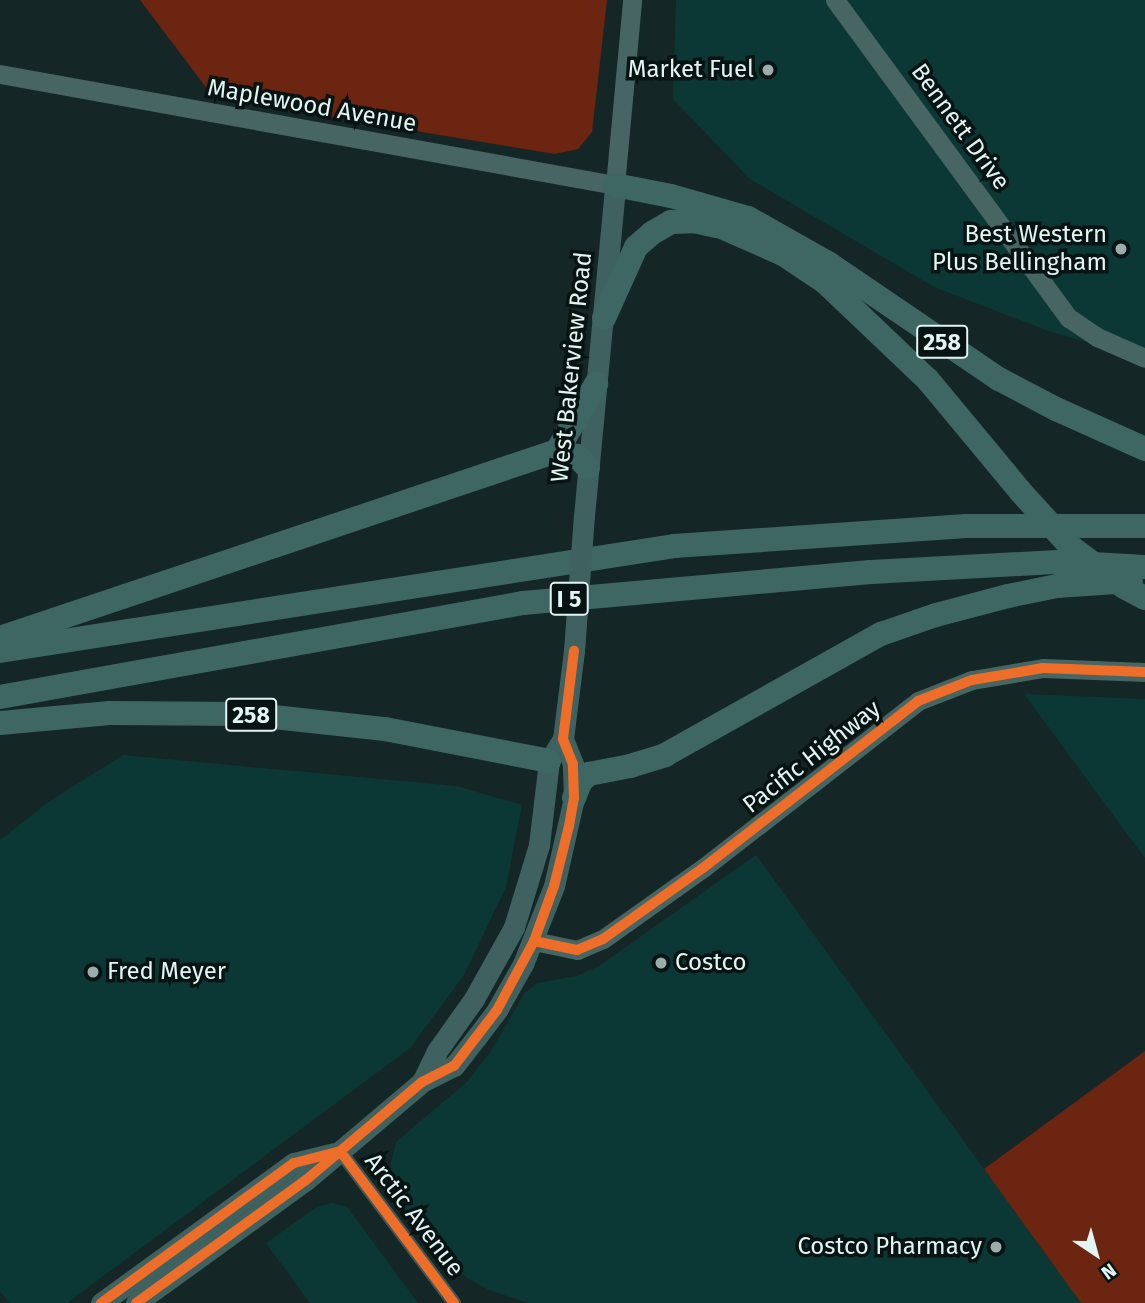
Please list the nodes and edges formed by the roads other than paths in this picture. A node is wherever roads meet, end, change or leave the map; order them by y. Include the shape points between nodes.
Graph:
1 (835, 0) edge
2 (632, 4) edge
3 (0, 74) edge
4 (615, 185) junction
5 (727, 228) junction
6 (604, 318) junction
7 (1145, 358) edge
8 (596, 384) junction
9 (1145, 449) edge
10 (557, 451) junction
11 (588, 468) junction
12 (1145, 526) edge
13 (1145, 567) edge
14 (1145, 579) edge
15 (1145, 598) edge
16 (0, 638) edge
17 (0, 651) edge
18 (1145, 672) edge
19 (0, 697) edge
20 (0, 723) edge
21 (563, 739) junction
22 (549, 761) junction
23 (574, 798) junction
24 (534, 942) junction
25 (422, 1082) junction
26 (340, 1151) junction
27 (101, 1303) edge
28 (135, 1303) edge
29 (454, 1303) edge

1 - 7 street, Bennett Drive via 1069,318 1097,337
2 - 4 street, West Bakerview Road
3 - 4 street, Maplewood Avenue
4 - 5 highway
4 - 6 main road, West Bakerview Road
4 - 9 highway, 258 via 748,218 828,263 999,379
5 - 6 highway via 671,222 652,233 636,247
5 - 15 highway, bridge via 783,254 865,317 928,380 1071,547
6 - 8 main road, West Bakerview Road
8 - 10 highway
8 - 11 main road, West Bakerview Road
10 - 11 highway via 577,456
10 - 16 highway
11 - 21 main road, West Bakerview Road, bridge
12 - 17 highway, I 5 via 965,526 674,546
13 - 19 highway, I 5 via 1058,562 871,572 523,603
14 - 23 highway via 1057,586 1008,596 881,634 672,751 589,774
18 - 24 street, Pacific Highway via 1043,668 972,680 918,701 703,868 603,939 576,950
20 - 22 highway, 258 via 110,713 246,714 385,729
21 - 22 main road, West Bakerview Road
21 - 23 main road, West Bakerview Road via 573,764
22 - 25 main road, West Bakerview Road via 538,845 514,928
23 - 24 main road, West Bakerview Road via 554,886
24 - 25 main road, West Bakerview Road via 503,1000 454,1066
25 - 26 main road, West Bakerview Road
26 - 27 main road, West Bakerview Road via 293,1163
26 - 28 main road, West Bakerview Road
26 - 29 street, Arctic Avenue

